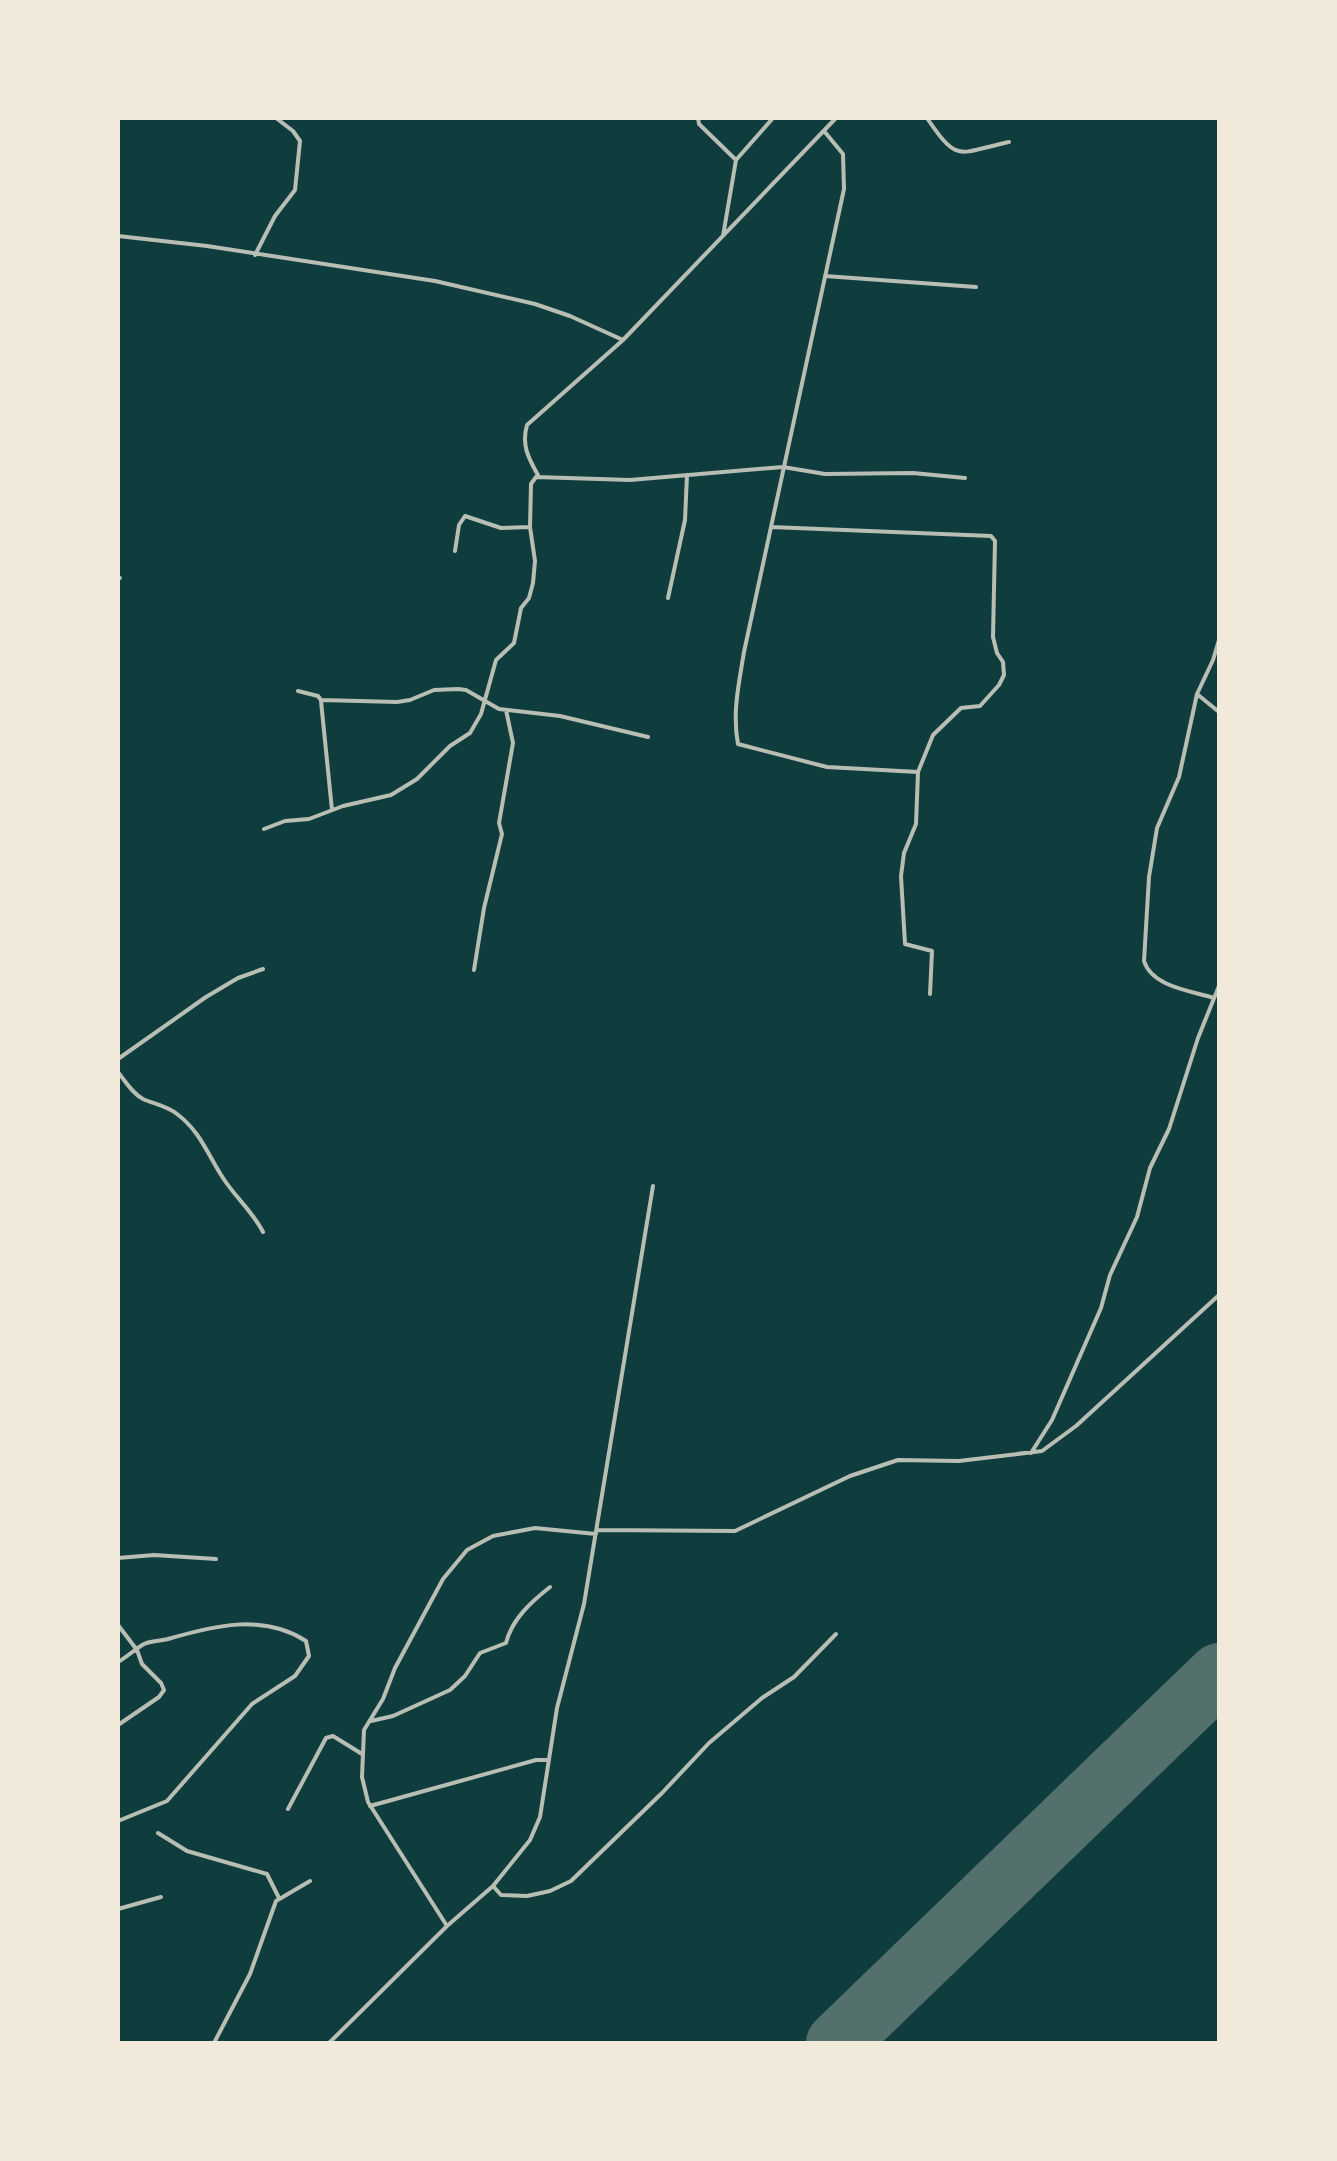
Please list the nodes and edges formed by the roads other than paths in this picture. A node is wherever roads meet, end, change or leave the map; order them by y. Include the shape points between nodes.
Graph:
1 (276, 118) edge
2 (698, 118) edge
3 (773, 118) edge
4 (836, 118) edge
5 (927, 118) edge
6 (824, 131) junction
7 (1009, 142) dead end
8 (736, 160) junction
9 (118, 236) edge
10 (722, 238) junction
11 (255, 255) junction
12 (825, 276) junction
13 (976, 287) dead end
14 (623, 340) junction
15 (783, 467) junction
16 (687, 475) junction
17 (539, 477) junction
18 (965, 478) dead end
19 (530, 527) junction
20 (771, 527) junction
21 (455, 551) dead end
22 (668, 598) dead end
23 (1219, 640) edge
24 (298, 691) dead end
25 (1197, 694) junction
26 (321, 700) junction
27 (484, 702) junction
28 (506, 710) junction
29 (1219, 712) edge
30 (648, 737) dead end
31 (918, 772) junction
32 (332, 810) junction
33 (264, 829) dead end
34 (263, 969) dead end
35 (474, 970) dead end
36 (1219, 986) edge
37 (930, 994) dead end
38 (1214, 998) junction
39 (118, 1059) edge
40 (118, 1072) edge
41 (653, 1186) dead end
42 (263, 1232) dead end
43 (1219, 1295) edge
44 (1031, 1453) junction
45 (596, 1532) junction
46 (118, 1558) edge
47 (216, 1559) dead end
48 (550, 1587) dead end
49 (118, 1625) edge
50 (836, 1634) dead end
51 (137, 1650) junction
52 (118, 1662) edge
53 (371, 1721) junction
54 (118, 1725) edge
55 (362, 1754) junction
56 (550, 1760) junction
57 (370, 1806) junction
58 (288, 1809) dead end
59 (118, 1821) edge
60 (158, 1833) dead end
61 (310, 1881) dead end
62 (493, 1886) junction
63 (161, 1897) dead end
64 (279, 1898) junction
65 (118, 1909) edge
66 (447, 1926) junction
67 (214, 2043) edge
68 (329, 2043) edge

1 - 11 street via 300,141 296,181 292,197 275,216
2 - 8 street
3 - 8 street
4 - 6 street
5 - 7 street via 953,151
6 - 10 street
6 - 12 street via 843,154 844,171
8 - 10 street
9 - 11 street
10 - 14 street
11 - 14 street via 407,276 514,299
12 - 13 street
12 - 15 street
14 - 17 street via 527,425 525,451
15 - 16 street
15 - 18 street via 825,474
15 - 20 street
16 - 17 street via 630,480
16 - 22 street via 685,520
17 - 19 street via 531,484
19 - 21 street via 501,528 465,516
19 - 27 street via 533,583 514,643 496,660
20 - 31 street via 737,691 738,744 827,767
20 - 31 street via 994,537 993,637 1004,675 980,706 961,708 933,735
23 - 25 street
24 - 26 street
25 - 29 street
25 - 38 street via 1179,777 1153,845 1144,961 1166,984
26 - 27 street via 397,702 434,690 458,689
26 - 32 street
27 - 28 street
27 - 32 street via 465,738 406,787
28 - 30 street via 560,716
28 - 35 street via 513,743 499,823 502,834
31 - 37 street via 916,824 901,876 905,944 932,951
32 - 33 street
34 - 39 street via 206,997
36 - 38 street
38 - 44 street via 1101,1308 1052,1420
40 - 42 street via 140,1097 176,1113 192,1128
41 - 45 street
43 - 44 street via 1076,1426
44 - 45 street via 959,1461 898,1460 850,1476 735,1531
45 - 53 street via 535,1528 493,1536 467,1550 420,1619
45 - 56 street
46 - 47 street
48 - 53 street via 523,1612 506,1643 480,1653 456,1685
49 - 51 street
50 - 62 street via 794,1677 709,1743 571,1881 527,1896 501,1895
51 - 52 street
51 - 54 street via 163,1693
51 - 59 street via 198,1629 239,1624 292,1634 306,1641 310,1652 295,1676 252,1704 167,1801
53 - 55 street via 364,1730
55 - 57 street
55 - 58 street via 333,1736 326,1738
56 - 57 street
56 - 62 street via 530,1840
57 - 66 street
60 - 64 street via 187,1851 267,1874
61 - 64 street
62 - 66 street
63 - 65 street
64 - 67 street via 250,1974
66 - 68 street

